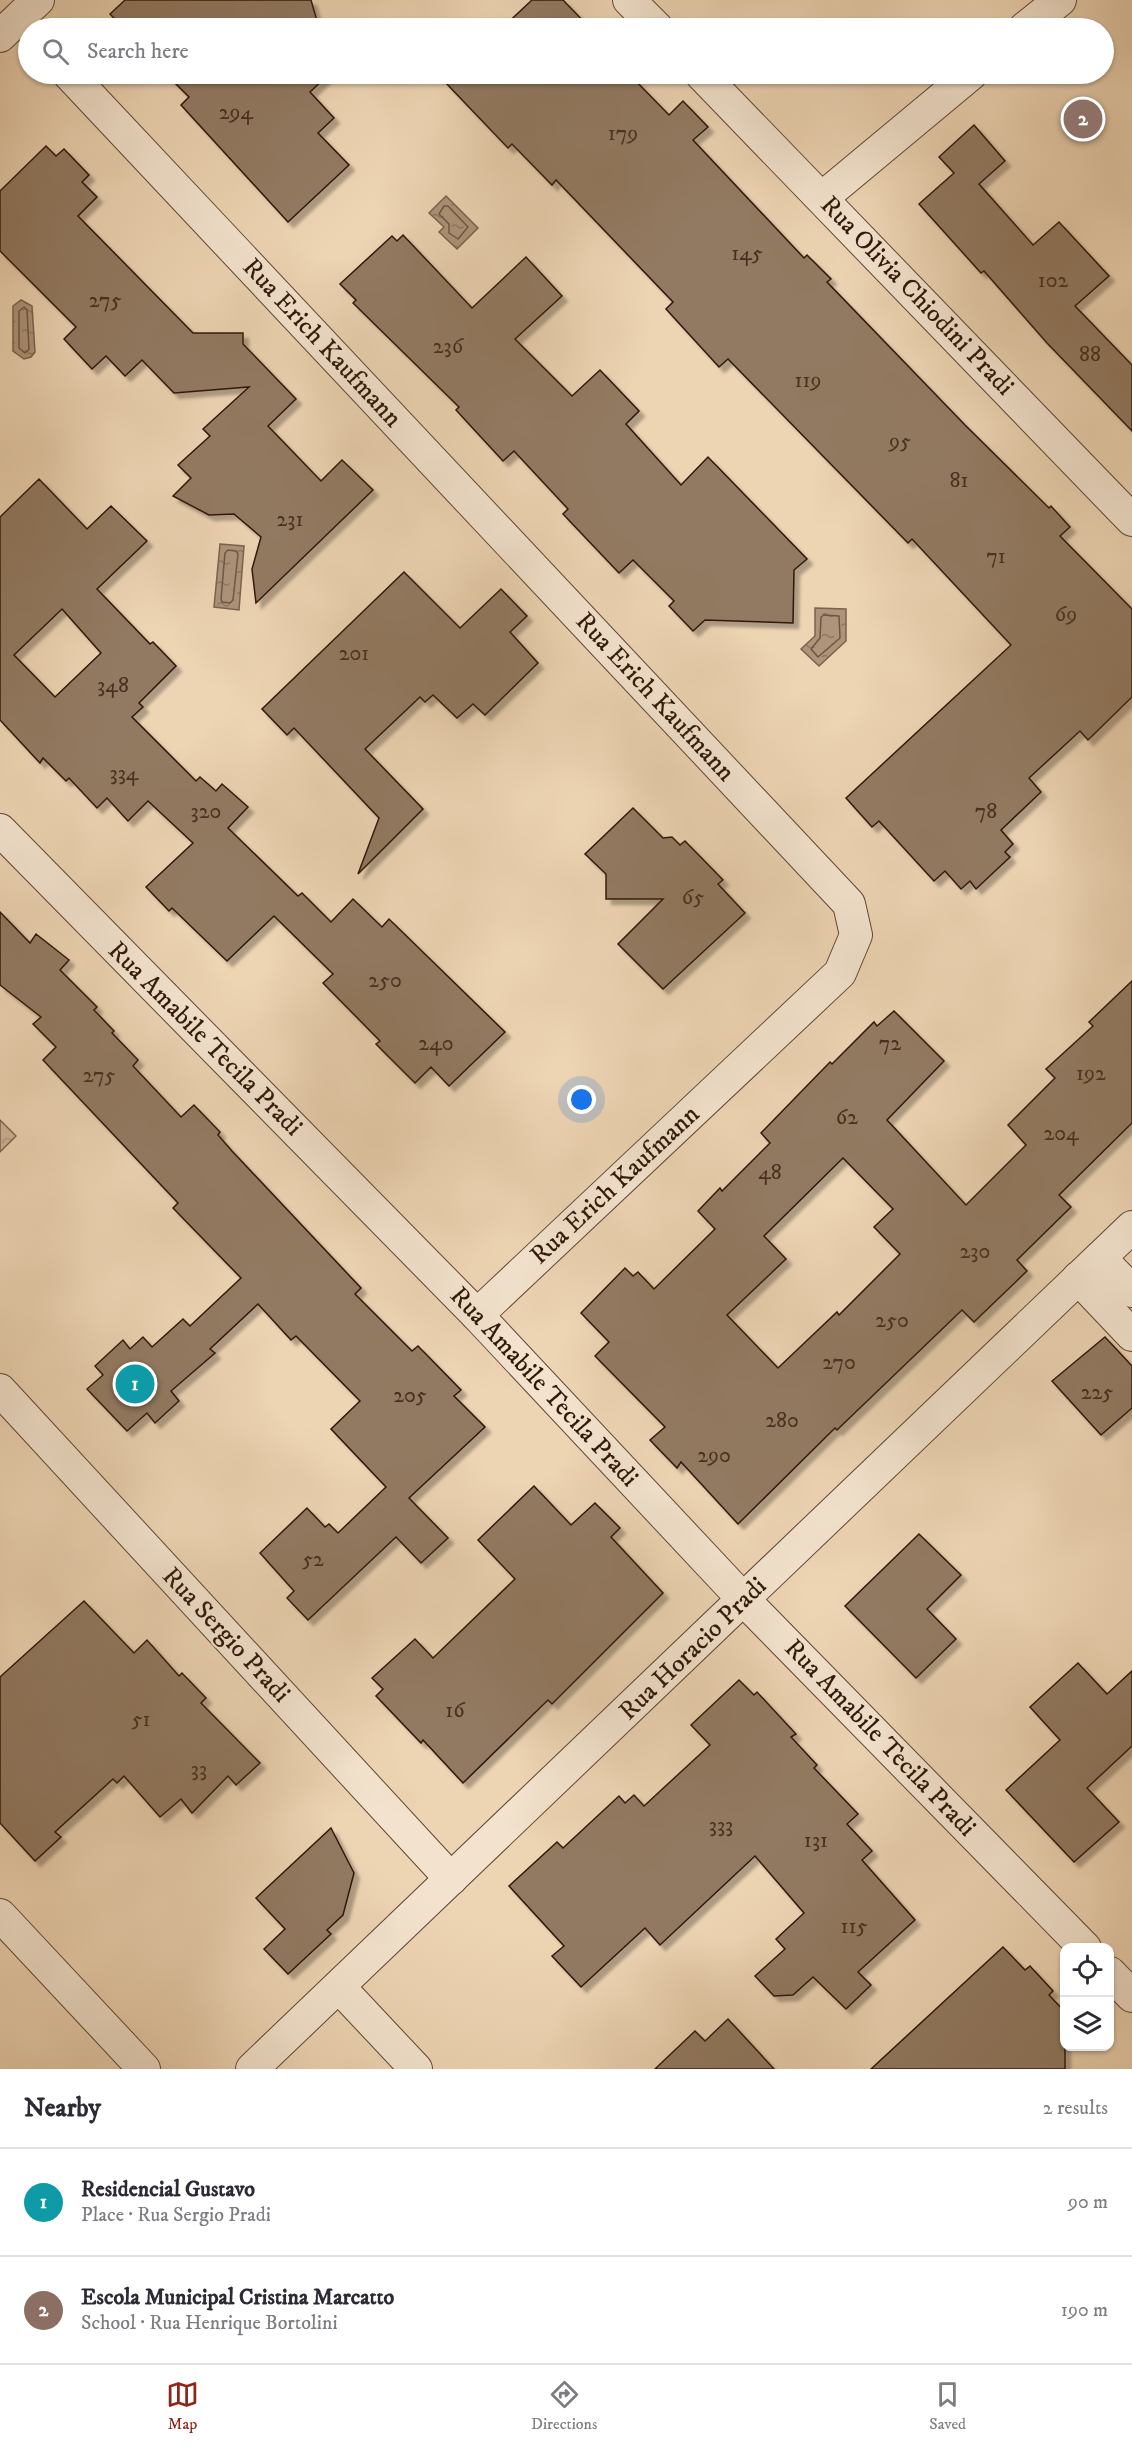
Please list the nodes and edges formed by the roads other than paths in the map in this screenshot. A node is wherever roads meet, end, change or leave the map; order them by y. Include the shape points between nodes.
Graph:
1 (629, 0) edge
2 (1060, 0) edge
3 (647, 18) edge
4 (1038, 18) edge
5 (78, 84) edge
6 (711, 84) edge
7 (959, 84) edge
8 (822, 198) junction
9 (1132, 520) edge
10 (0, 830) edge
11 (1132, 1227) edge
12 (1089, 1268) junction
13 (1132, 1291) edge
14 (477, 1315) junction
15 (1132, 1335) edge
16 (0, 1390) edge
17 (744, 1600) junction
18 (452, 1879) junction
19 (0, 1915) edge
20 (1081, 1943) edge
21 (1114, 1977) edge
22 (339, 1987) junction
23 (1132, 1996) edge
24 (144, 2069) edge
25 (252, 2069) edge
26 (416, 2069) edge

1 - 3 street
2 - 4 street
5 - 14 street, Rua Erich Kaufmann via 849,904 856,935 840,973
6 - 8 street, Rua Olivia Chiodini Pradi
7 - 8 street
8 - 9 street, Rua Olivia Chiodini Pradi
10 - 14 street, Rua Amabile Tecila Pradi
11 - 12 street, Rua Horacio Pradi
12 - 13 street
12 - 15 street
12 - 17 street, Rua Horacio Pradi
14 - 17 street, Rua Amabile Tecila Pradi
16 - 18 street, Rua Sergio Pradi
17 - 18 street, Rua Horacio Pradi
17 - 20 street, Rua Amabile Tecila Pradi
18 - 22 street, Rua Horacio Pradi
19 - 24 street
21 - 23 street
22 - 25 street, Rua Horacio Pradi
22 - 26 street

